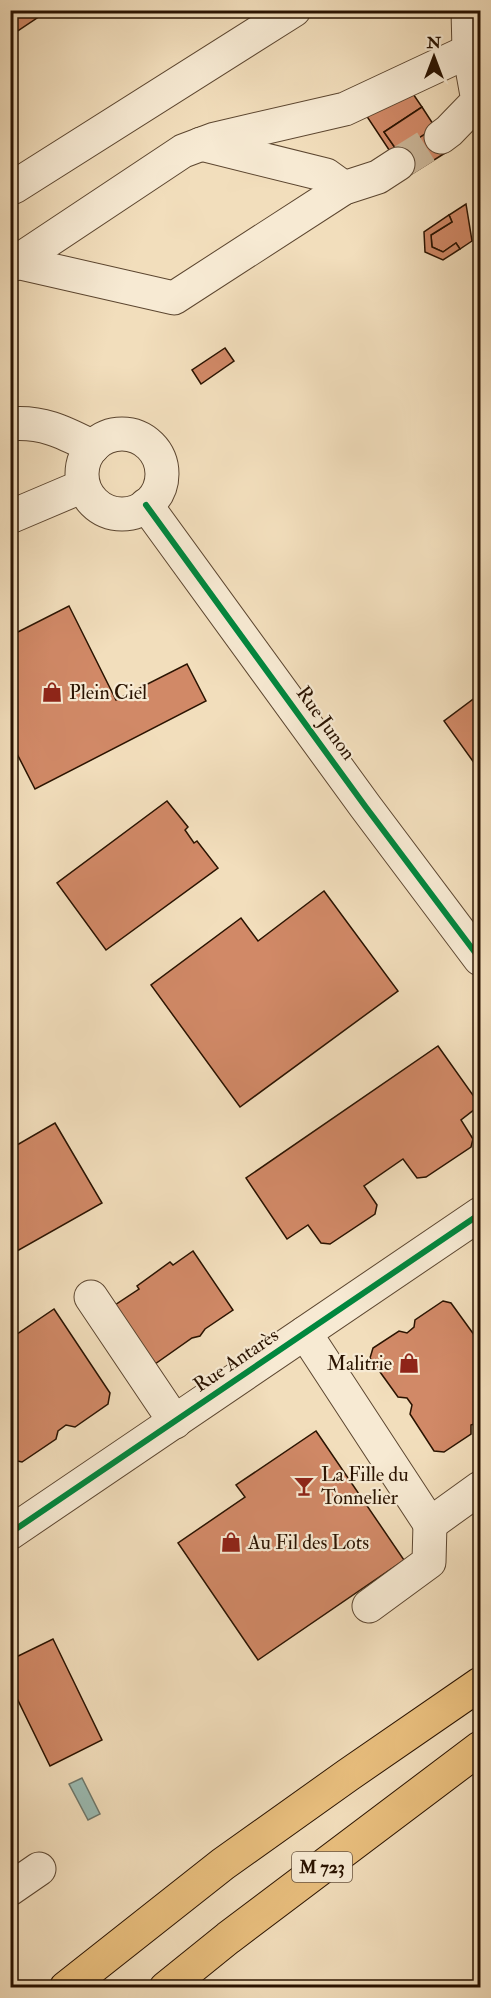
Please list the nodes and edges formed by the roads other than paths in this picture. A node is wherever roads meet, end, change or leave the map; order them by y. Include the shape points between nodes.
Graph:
1 (294, 10) edge
2 (468, 10) edge
3 (469, 51) junction
4 (441, 137) tunnel mouth
5 (207, 141) junction
6 (398, 164) tunnel mouth
7 (10, 185) edge
8 (344, 188) junction
9 (13, 264) edge
10 (10, 424) edge
11 (93, 447) junction
12 (83, 486) junction
13 (146, 506) junction
14 (10, 518) edge
15 (480, 959) edge
16 (480, 1214) edge
17 (91, 1297) dead end
18 (305, 1333) junction
19 (175, 1422) junction
20 (480, 1488) edge
21 (430, 1524) junction
22 (10, 1533) edge
23 (369, 1606) dead end
24 (480, 1684) edge
25 (480, 1748) edge
26 (39, 1869) dead end
27 (10, 1890) edge
28 (66, 1988) edge
29 (166, 1988) edge

1 - 7 street via 14,187
2 - 3 street
3 - 4 street via 478,101
3 - 5 street via 345,109
5 - 8 street via 326,175
5 - 9 street via 183,151
6 - 8 street via 378,177
8 - 9 street via 174,298
10 - 11 street via 54,428
11 - 12 street via 85,458
11 - 13 street via 114,435 137,437 149,445 162,470 156,497
12 - 13 street via 97,506 109,513 126,514
12 - 14 street
13 - 15 street, Rue Junon
16 - 18 street, Rue Antarès
17 - 19 street
18 - 19 street, Rue Antarès
18 - 21 street
19 - 22 street, Rue Antarès
20 - 21 street
21 - 23 street via 429,1562
24 - 28 main road via 223,1864
25 - 29 main road, M 723
26 - 27 street

